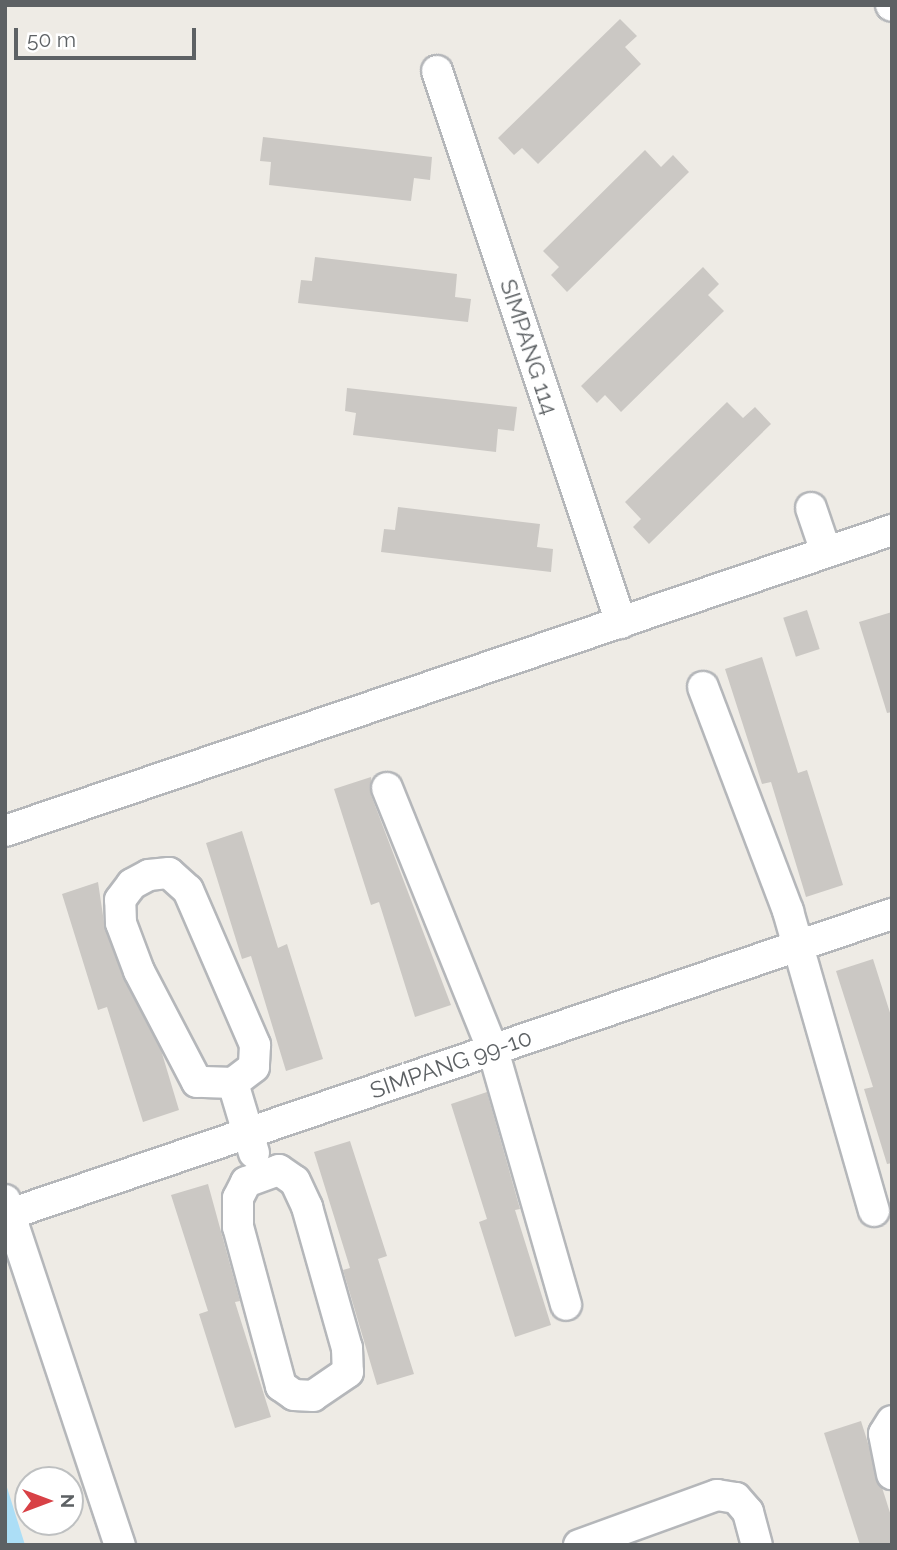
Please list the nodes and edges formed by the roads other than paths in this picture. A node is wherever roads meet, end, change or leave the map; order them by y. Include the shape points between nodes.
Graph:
1 (437, 71) dead end
2 (811, 508) dead end
3 (892, 530) edge
4 (826, 552) junction
5 (621, 623) junction
6 (703, 687) dead end
7 (387, 788) dead end
8 (5, 831) edge
9 (892, 914) edge
10 (799, 946) junction
11 (493, 1050) junction
12 (233, 1083) junction
13 (250, 1133) junction
14 (259, 1174) junction
15 (8, 1207) edge
16 (874, 1211) dead end
17 (566, 1305) dead end
18 (892, 1421) edge
19 (892, 1474) edge
20 (120, 1545) edge
21 (579, 1545) edge
22 (757, 1545) edge

1 - 5 street, SIMPANG 114
2 - 4 street
3 - 4 street
4 - 5 street
5 - 8 street
6 - 10 street
7 - 11 street
9 - 10 street, SIMPANG 99-10
10 - 11 street, SIMPANG 99-10
10 - 16 street
11 - 13 street, SIMPANG 99-10
11 - 17 street
12 - 12 street via 254,1067 255,1056 237,995 188,890 169,873 149,875 120,900 121,923 139,971 197,1082 212,1087
12 - 13 street
13 - 14 street
13 - 15 street, SIMPANG 99-10
14 - 14 street via 279,1170 295,1181 347,1348 348,1372 313,1396 294,1395 281,1386 251,1290 238,1198 246,1182
15 - 20 street
18 - 19 street via 884,1434
21 - 22 street via 718,1495 736,1498 748,1512

